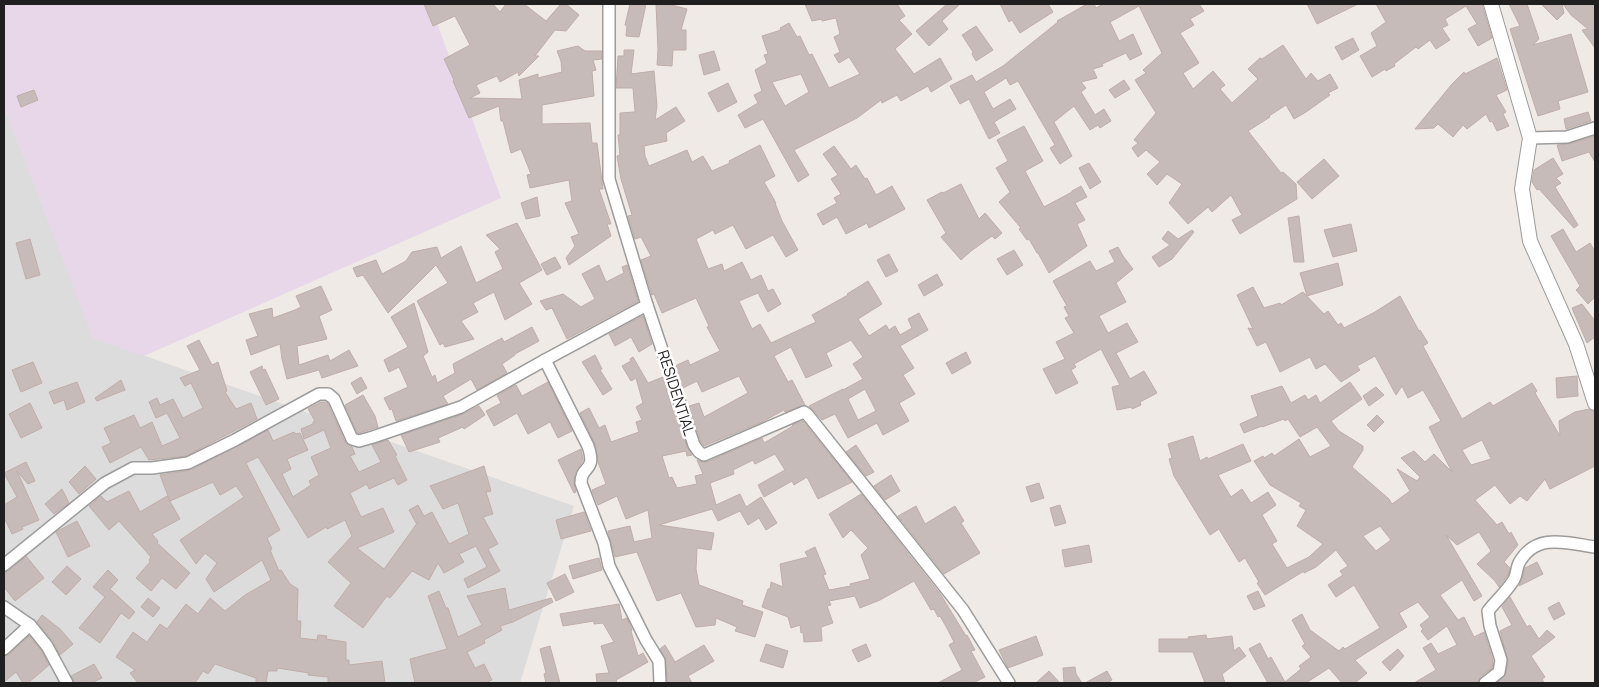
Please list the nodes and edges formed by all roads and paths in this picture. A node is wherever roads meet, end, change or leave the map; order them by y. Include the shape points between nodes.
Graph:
1 (609, 4) edge
2 (1491, 4) edge
3 (1595, 128) edge
4 (1530, 138) junction
5 (647, 305) junction
6 (545, 360) junction
7 (1595, 403) edge
8 (1595, 547) edge
9 (4, 565) edge
10 (4, 607) edge
11 (30, 626) junction
12 (4, 649) edge
13 (66, 683) edge
14 (660, 683) edge
15 (1009, 683) edge
16 (1485, 683) edge

1 - 5 street, RESIDENTIAL via 608,179
2 - 4 street
3 - 4 street via 1567,137
4 - 7 street via 1522,189 1530,242 1576,344
5 - 6 street
5 - 15 street, RESIDENTIAL via 699,452 704,455 804,412 807,414 963,610
6 - 9 street via 461,407 360,441 352,439 334,399 328,394 319,394 188,463 134,468 105,482
6 - 14 street via 592,457 591,464 581,476 581,483 604,543 609,566 659,661
8 - 16 street via 1554,541 1539,543 1527,552 1518,565 1514,580 1488,611 1501,660 1499,672
10 - 11 street
11 - 12 street
11 - 13 street via 47,646

